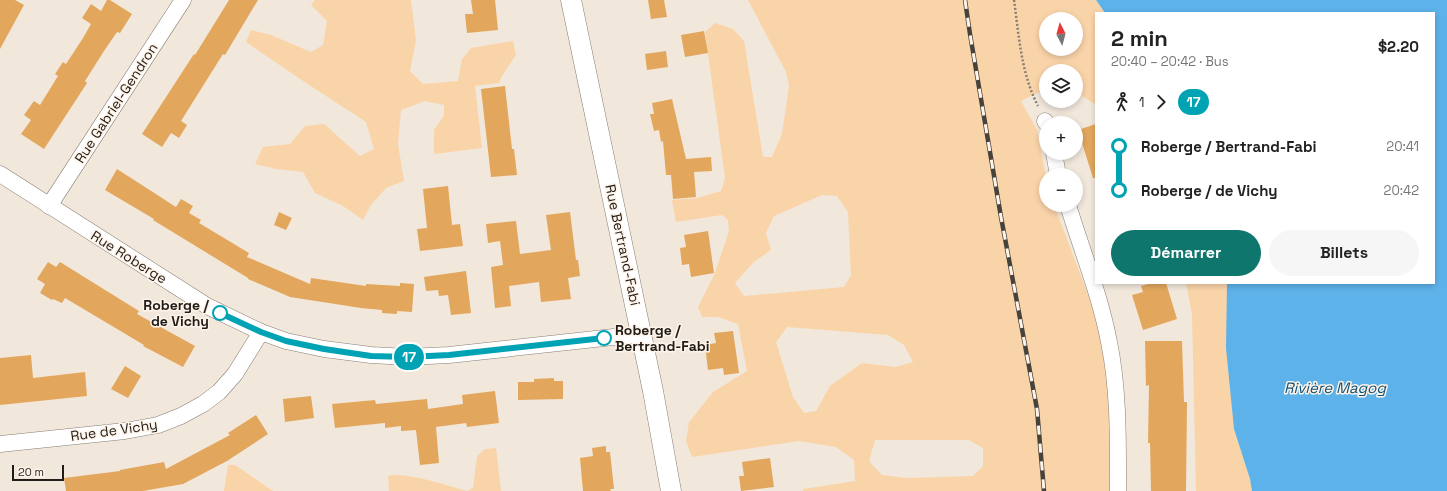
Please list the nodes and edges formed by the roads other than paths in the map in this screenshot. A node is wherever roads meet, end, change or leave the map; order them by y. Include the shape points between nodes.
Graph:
1 (183, 0) edge
2 (571, 0) edge
3 (0, 174) edge
4 (49, 206) junction
5 (1070, 212) edge
6 (261, 332) junction
7 (641, 334) junction
8 (0, 444) edge
9 (671, 491) edge
10 (1118, 491) edge

1 - 4 street, Rue Gabriel-Gendron
2 - 7 street, Rue Bertrand-Fabi
3 - 4 street, Rue Roberge
4 - 6 street, Rue Roberge via 207,306
5 - 10 street via 1101,306 1110,343 1117,407
6 - 7 street, Rue Roberge via 286,341 324,349 371,356 408,357 449,355
6 - 8 street, Rue de Vichy via 235,374 219,392 203,404 158,426
7 - 9 street, Rue Bertrand-Fabi

